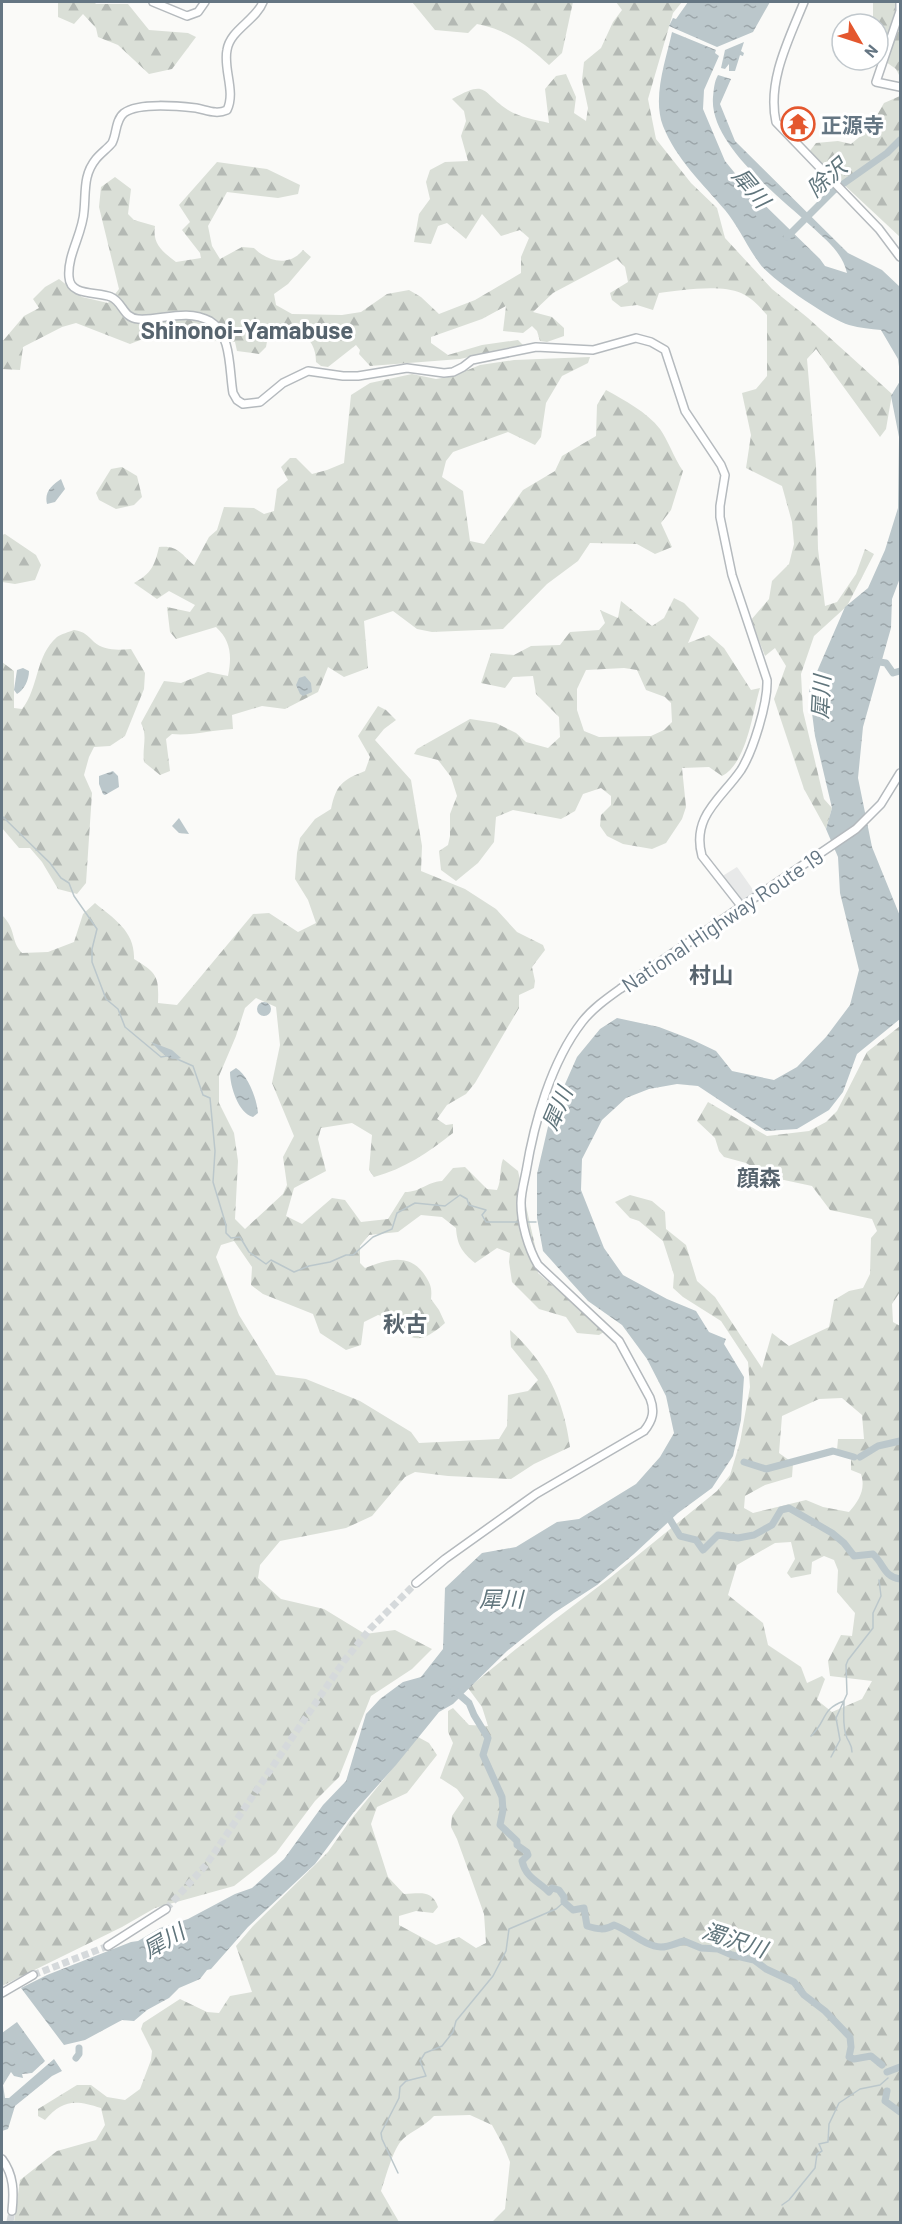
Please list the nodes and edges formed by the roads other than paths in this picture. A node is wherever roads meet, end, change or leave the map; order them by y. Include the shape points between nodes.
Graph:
1 (153, 2) edge
2 (205, 2) edge
3 (263, 2) edge
4 (804, 2) edge
5 (900, 2) edge
6 (900, 87) edge
7 (900, 257) edge
8 (900, 773) edge
9 (742, 906) junction
10 (416, 1583) tunnel mouth
11 (166, 1909) tunnel mouth
12 (108, 1946) tunnel mouth
13 (33, 1975) tunnel mouth
14 (2, 1993) edge
15 (2, 2159) edge
16 (6, 2170) edge
17 (12, 2211) tunnel mouth

1 - 2 main road via 187,16 198,12
3 - 9 main road via 229,41 227,110 216,113 185,107 145,107 121,116 112,142 88,171 84,183 84,213 69,281 75,289 111,297 129,318 181,315 209,321 226,344 233,393 243,404 260,402 283,383 308,371 343,376 407,368 444,373 472,360 536,347 592,350 636,338 665,350 686,411 725,475 720,517 732,575 767,680 753,742 742,769 706,813 700,846 702,856
4 - 7 main road via 776,79 776,122 879,229
5 - 6 main road via 876,82
8 - 9 main road, National Highway Route 19 via 881,804 856,829
9 - 10 main road, National Highway Route 19 via 588,1014 576,1030 548,1089 528,1161 521,1204 533,1256 543,1272 619,1341 650,1398 650,1424 635,1437 517,1507
11 - 12 main road
13 - 14 main road
15 - 16 main road
16 - 17 main road via 14,2188

